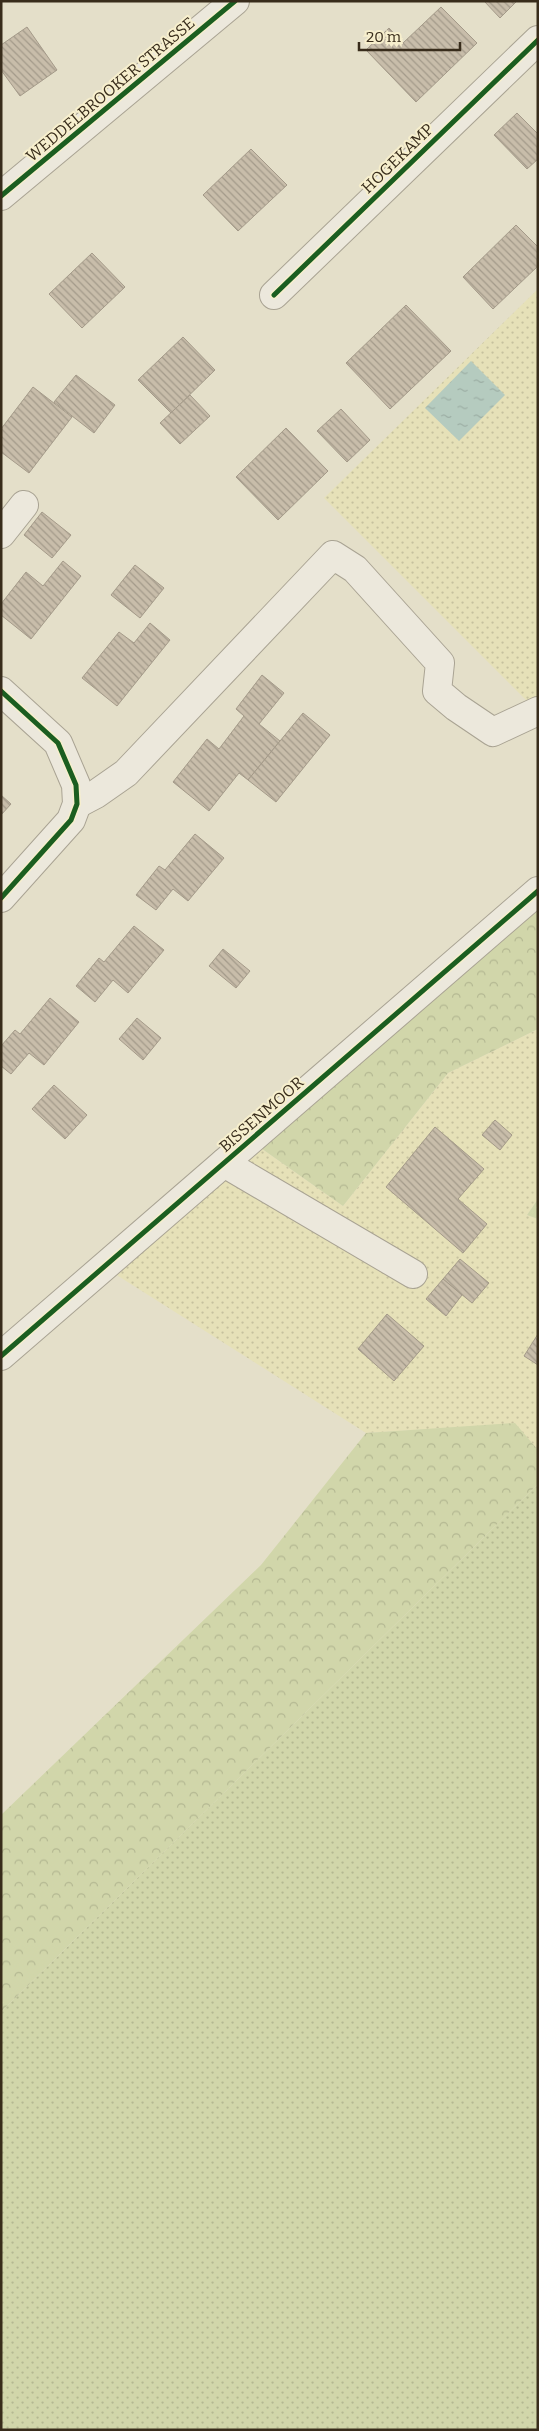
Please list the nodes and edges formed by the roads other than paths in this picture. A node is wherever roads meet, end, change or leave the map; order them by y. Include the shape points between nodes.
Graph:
1 (235, 1) edge
2 (538, 40) edge
3 (1, 196) edge
4 (274, 295) dead end
5 (24, 504) dead end
6 (1, 534) edge
7 (1, 690) edge
8 (538, 712) edge
9 (77, 804) junction
10 (538, 891) edge
11 (1, 898) edge
12 (224, 1163) junction
13 (413, 1274) dead end
14 (1, 1356) edge

1 - 3 street, WEDDELBROOKER STRASSE
2 - 4 street, HOGEKAMP
5 - 6 street
7 - 9 street via 58,743 76,785
8 - 9 street via 493,732 456,707 437,691 440,663 355,569 333,555 126,773
9 - 11 street via 71,820
10 - 12 street, BISSENMOOR
12 - 13 street
12 - 14 street, BISSENMOOR

